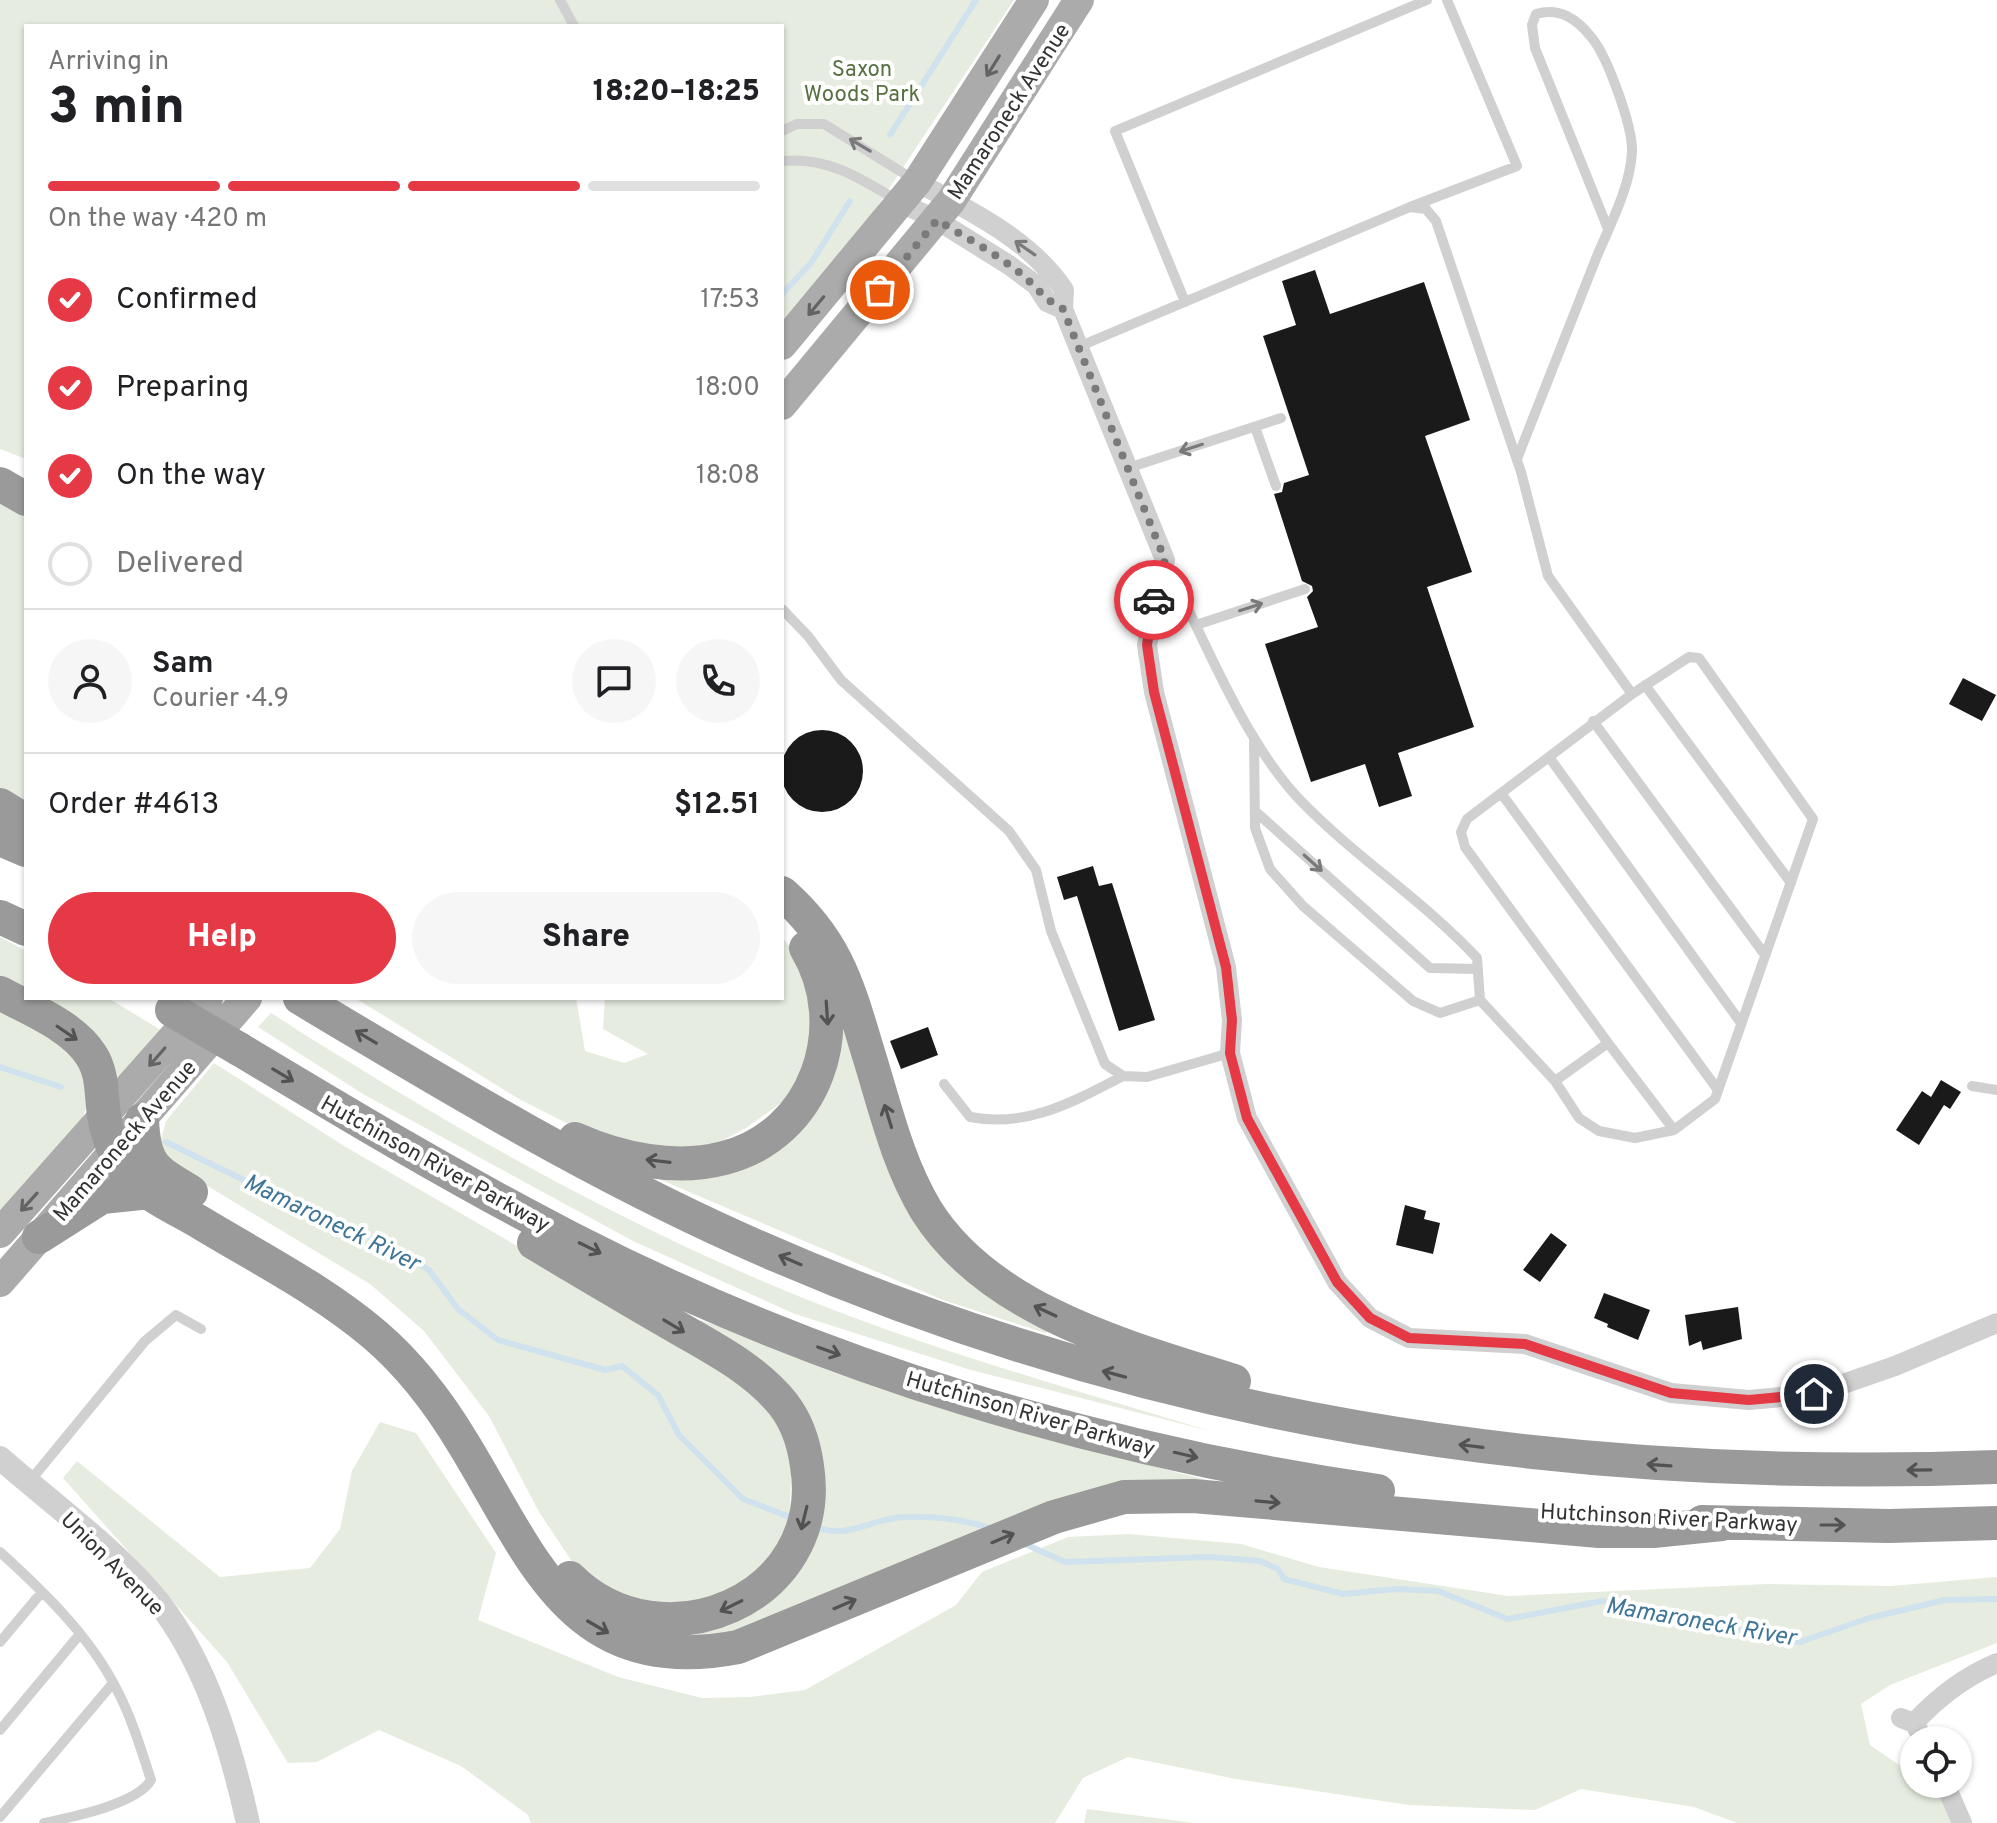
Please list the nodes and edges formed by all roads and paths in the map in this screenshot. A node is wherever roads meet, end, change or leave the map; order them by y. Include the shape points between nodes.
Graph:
1 (560, 0) edge
2 (1034, 0) edge
3 (1079, 0) edge
4 (1427, 0) edge
5 (1447, 0) edge
6 (573, 24) edge
7 (784, 130) edge
8 (784, 161) edge
9 (909, 192) junction
10 (1410, 207) junction
11 (944, 210) junction
12 (1608, 229) junction
13 (1185, 302) junction
14 (784, 343) edge
15 (1078, 347) junction
16 (784, 403) edge
17 (1281, 418) dead end
18 (1255, 427) junction
19 (1517, 459) junction
20 (0, 461) edge
21 (1128, 468) junction
22 (24, 473) edge
23 (0, 484) edge
24 (1276, 486) dead end
25 (24, 498) edge
26 (1165, 560) junction
27 (1305, 589) dead end
28 (784, 611) edge
29 (1196, 625) junction
30 (1645, 685) junction
31 (1632, 694) junction
32 (1593, 721) junction
33 (1254, 736) junction
34 (1549, 757) junction
35 (1501, 793) junction
36 (0, 805) edge
37 (1255, 811) junction
38 (24, 820) edge
39 (0, 839) edge
40 (24, 849) edge
41 (1791, 883) junction
42 (784, 895) edge
43 (784, 923) edge
44 (1765, 955) junction
45 (1478, 969) junction
46 (0, 993) edge
47 (207, 1000) edge
48 (245, 1000) edge
49 (303, 1000) edge
50 (1480, 1000) junction
51 (162, 1004) edge
52 (1741, 1023) junction
53 (1608, 1043) junction
54 (1230, 1053) junction
55 (1123, 1076) junction
56 (432, 1077) junction
57 (1555, 1081) junction
58 (944, 1084) dead end
59 (1972, 1086) dead end
60 (1718, 1090) junction
61 (1997, 1090) edge
62 (327, 1101) junction
63 (142, 1120) junction
64 (1674, 1130) junction
65 (110, 1134) junction
66 (150, 1192) junction
67 (0, 1233) edge
68 (39, 1237) junction
69 (0, 1282) edge
70 (1997, 1323) edge
71 (201, 1329) dead end
72 (1409, 1438) junction
73 (0, 1458) edge
74 (1997, 1467) edge
75 (28, 1482) junction
76 (1997, 1523) edge
77 (1722, 1524) junction
78 (0, 1552) edge
79 (42, 1592) junction
80 (80, 1634) junction
81 (2, 1636) edge
82 (1997, 1663) edge
83 (113, 1683) junction
84 (1914, 1726) edge
85 (0, 1730) edge
86 (1951, 1798) edge
87 (0, 1817) edge
88 (44, 1823) edge
89 (248, 1823) edge
90 (1962, 1823) edge

1 - 6 lane
2 -> 9 main road, Mamaroneck Avenue
3 - 11 main road, Mamaroneck Avenue
4 - 13 lane via 1115,131
5 - 10 lane via 1517,166
9 -> 7 lane via 824,124 797,124
8 - 9 lane via 843,168
9 - 11 street
9 -> 14 main road, Mamaroneck Avenue
10 - 13 lane
10 - 19 lane via 1426,209 1436,221
11 - 15 street via 1036,285 1047,302 1063,309
11 - 16 main road, Mamaroneck Avenue
12 - 12 lane via 1630,174 1628,122 1597,45 1565,14 1536,14 1535,48
12 - 19 lane
13 - 15 lane
15 - 21 street
17 - 18 lane
18 -> 21 lane
18 - 24 lane
19 - 31 lane via 1548,576
20 - 22 highway
21 - 26 street
23 - 25 highway
26 - 29 lane
26 - 54 street via 1147,645 1154,692 1226,967
29 -> 27 lane
28 - 55 lane via 841,680 1009,831 1036,870 1051,931 1094,1044 1105,1064
29 - 33 lane
30 - 31 lane
30 - 41 lane
30 - 41 lane via 1689,657 1699,658 1813,819
31 - 32 lane
32 - 34 lane
32 - 44 lane
33 - 37 lane
33 - 45 lane via 1300,800 1467,947 1477,958
34 - 35 lane
34 - 52 lane
35 - 53 lane via 1467,819 1461,832 1465,847
35 - 60 lane
36 - 38 highway
37 -> 45 lane via 1430,968
37 - 50 lane via 1255,828 1270,869 1303,906 1413,1001 1440,1013
39 - 40 highway
41 - 44 lane
72 -> 42 highway via 1097,1333 1023,1300 975,1266 937,1226 908,1174 835,956 819,929
43 -> 56 highway via 820,976 828,1010 827,1042 799,1108 771,1136 744,1151 710,1161 674,1163 616,1153
44 - 52 lane
45 - 50 lane
46 -> 65 highway via 83,1044 99,1072
47 -> 65 main road, Mamaroneck Avenue
48 - 63 main road, Mamaroneck Avenue
56 -> 49 highway
50 - 57 lane
51 -> 62 highway, Hutchinson River Parkway, bridge
52 - 60 lane
53 - 57 lane
53 - 64 lane
54 - 55 lane via 1147,1077
54 - 70 street via 1247,1118 1337,1282 1370,1318 1409,1338 1525,1344 1671,1393 1749,1400 1807,1395 1843,1384
55 - 58 lane via 1043,1112 996,1122 970,1117
72 -> 56 highway via 1114,1374 907,1307 668,1206
57 - 64 lane via 1579,1118 1599,1131 1635,1138
59 - 61 lane
60 - 64 lane via 1715,1099
62 -> 63 highway via 448,1190 752,1372 790,1414 802,1441 808,1478 805,1518 773,1576 744,1599 696,1618 646,1619 593,1597 556,1560 470,1414 413,1342 321,1269 155,1169 145,1155
62 -> 77 highway, Hutchinson River Parkway via 605,1255 798,1339 957,1395 1128,1443 1336,1485 1499,1506
63 - 65 main road, Mamaroneck Avenue
65 - 66 highway via 129,1177
65 -> 67 main road, Mamaroneck Avenue
65 - 68 main road, Mamaroneck Avenue
66 - 68 highway via 102,1197
66 -> 77 highway via 322,1297 393,1352 451,1424 540,1574 573,1610 613,1636 642,1647 675,1652 738,1647 1054,1517 1110,1500 1154,1494 1599,1531
68 - 69 main road, Mamaroneck Avenue
71 - 75 lane via 176,1315 145,1341
74 -> 72 highway via 1710,1467 1533,1454
73 - 75 street, Union Avenue
75 - 89 street, Union Avenue via 137,1580 180,1635 212,1700
77 -> 76 highway, Hutchinson River Parkway
78 - 79 lane
79 - 80 lane
79 - 81 lane
80 - 83 lane
80 - 85 lane
82 - 84 street via 1941,1698
83 - 87 lane
83 - 88 lane via 151,1780 145,1790
86 - 90 street

